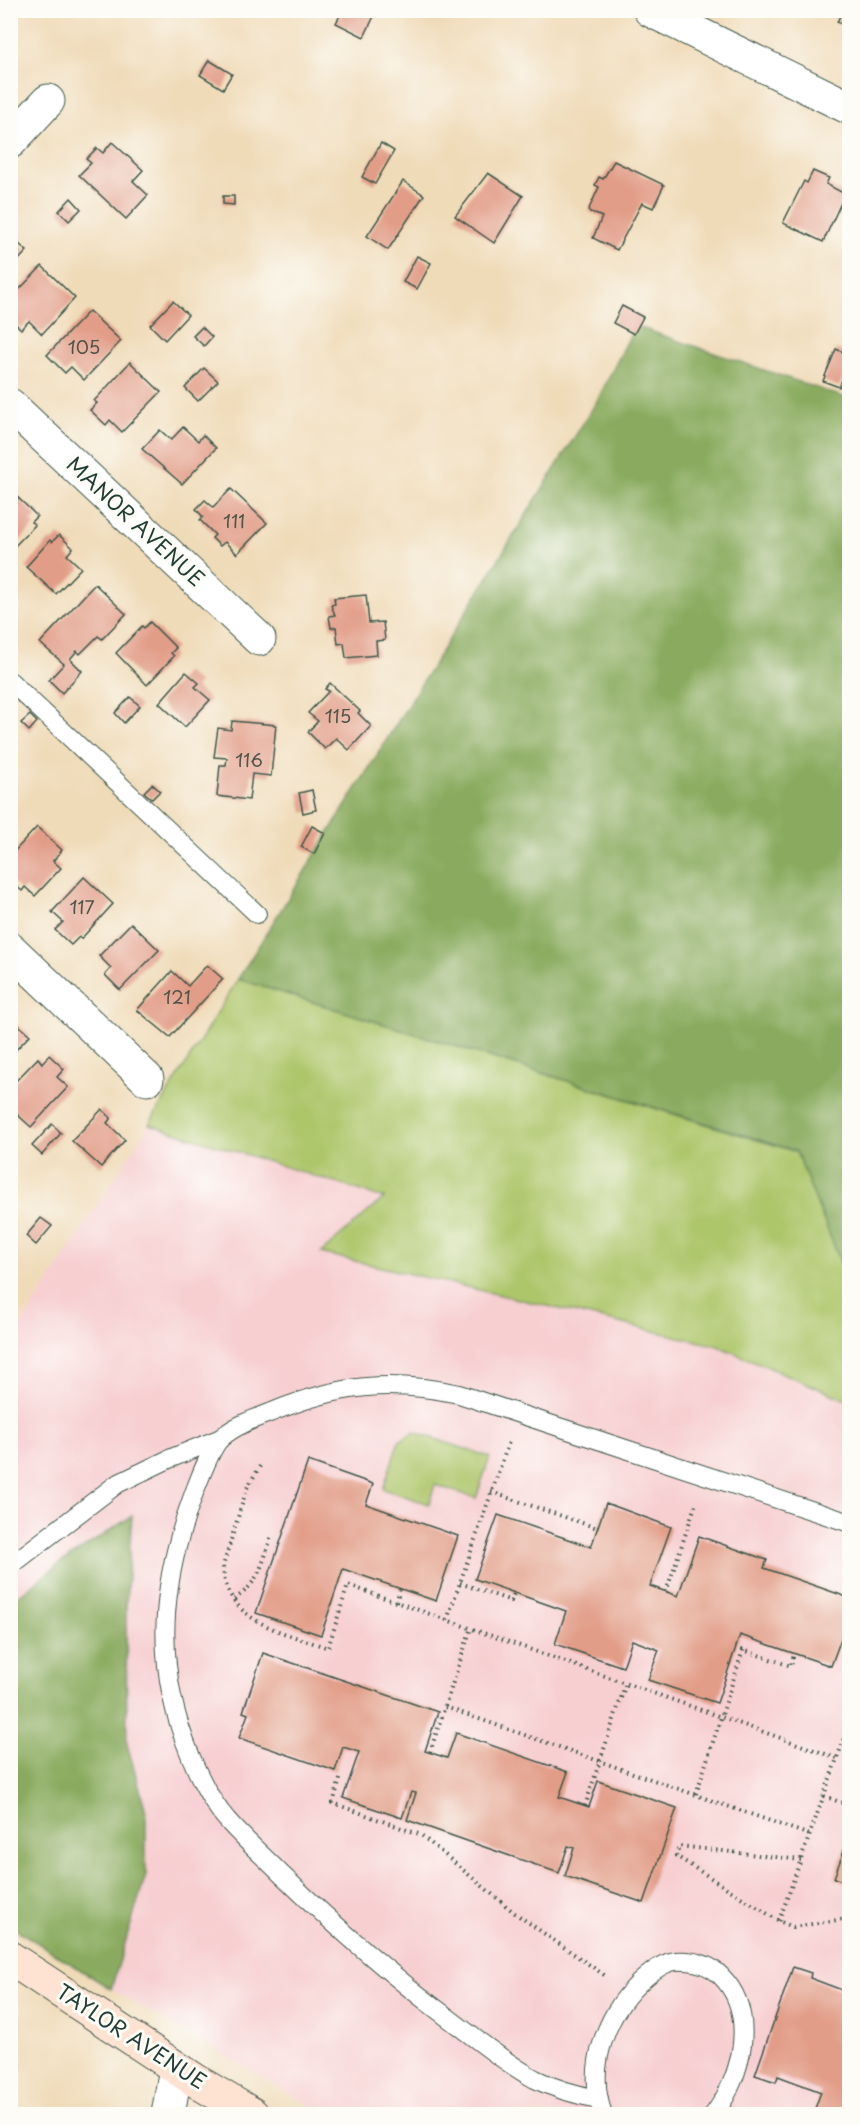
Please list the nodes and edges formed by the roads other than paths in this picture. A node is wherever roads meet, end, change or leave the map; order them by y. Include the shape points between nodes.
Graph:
1 (650, 10) edge
2 (48, 101) dead end
3 (849, 108) edge
4 (10, 142) edge
5 (10, 405) edge
6 (259, 639) dead end
7 (10, 681) edge
8 (256, 914) dead end
9 (10, 949) edge
10 (147, 1079) dead end
11 (221, 1438) junction
12 (849, 1523) edge
13 (10, 1566) edge
14 (10, 1958) edge
15 (176, 2068) junction
16 (601, 2107) edge
17 (168, 2115) edge
18 (252, 2115) edge
19 (714, 2115) edge

1 - 3 street
2 - 4 street
5 - 6 street, MANOR AVENUE
7 - 8 lane
9 - 10 street
11 - 12 lane via 253,1419 308,1397 384,1384 421,1386 470,1397
11 - 13 lane via 117,1484
11 - 16 lane via 182,1526 165,1600 168,1680 177,1721 205,1788 227,1820 316,1908 427,2002 533,2078
14 - 15 main road, TAYLOR AVENUE
15 - 17 street
15 - 18 main road, TAYLOR AVENUE
16 - 19 lane via 597,2076 600,2050 619,2006 653,1971 672,1961 695,1961 715,1970 740,2004 743,2030 738,2065 726,2098

